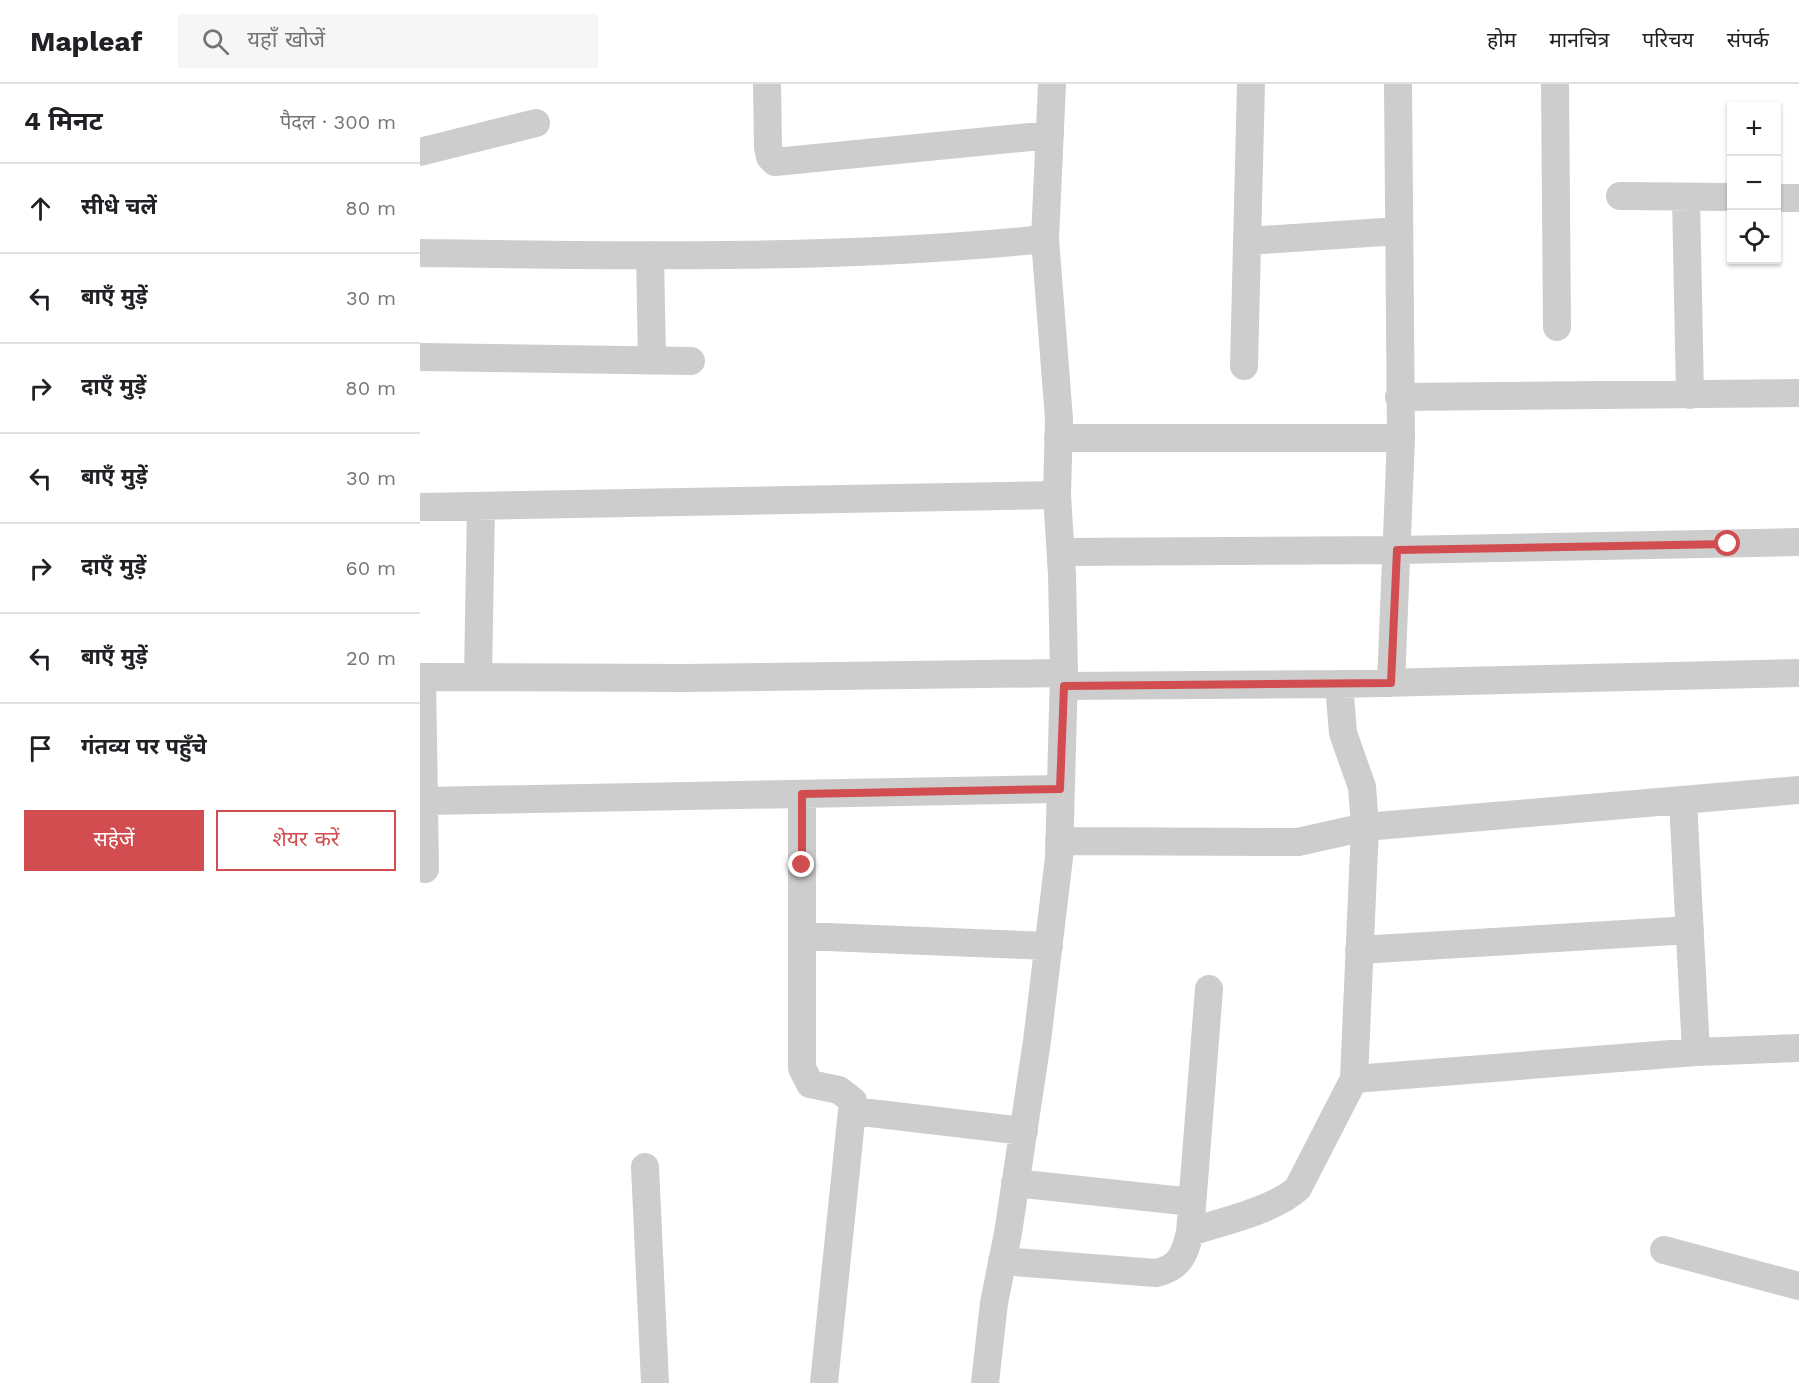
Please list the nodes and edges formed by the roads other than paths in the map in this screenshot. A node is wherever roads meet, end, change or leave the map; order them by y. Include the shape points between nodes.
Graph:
1 (768, 84) edge
2 (1052, 84) edge
3 (1251, 84) edge
4 (1398, 84) edge
5 (1555, 84) edge
6 (536, 123) dead end
7 (1050, 135) junction
8 (420, 152) edge
9 (1620, 196) dead end
10 (1686, 196) junction
11 (1727, 197) edge
12 (1781, 198) edge
13 (1799, 198) edge
14 (1399, 231) junction
15 (1045, 238) junction
16 (1247, 241) junction
17 (420, 253) edge
18 (650, 255) junction
19 (1557, 327) dead end
20 (420, 357) edge
21 (651, 361) junction
22 (691, 362) dead end
23 (1244, 366) dead end
24 (1799, 393) edge
25 (1690, 395) junction
26 (1399, 397) junction
27 (1058, 438) junction
28 (1401, 438) junction
29 (1057, 495) junction
30 (481, 506) junction
31 (420, 507) edge
32 (1799, 542) edge
33 (1397, 550) junction
34 (1061, 552) junction
35 (1799, 673) edge
36 (478, 676) junction
37 (421, 677) edge
38 (1064, 680) junction
39 (1391, 683) junction
40 (1339, 684) junction
41 (1060, 789) junction
42 (1799, 790) edge
43 (802, 794) junction
44 (424, 801) junction
45 (1683, 801) junction
46 (1365, 827) junction
47 (1059, 841) junction
48 (425, 869) dead end
49 (1690, 930) junction
50 (802, 936) junction
51 (1049, 946) junction
52 (1359, 950) junction
53 (1209, 989) dead end
54 (1799, 1048) edge
55 (1696, 1052) junction
56 (1354, 1079) junction
57 (853, 1111) junction
58 (1024, 1131) junction
59 (645, 1167) dead end
60 (1016, 1183) junction
61 (1192, 1202) junction
62 (1190, 1232) junction
63 (1664, 1250) dead end
64 (1002, 1261) junction
65 (1799, 1286) edge
66 (655, 1383) edge
67 (824, 1383) edge
68 (985, 1383) edge

1 - 7 street via 768,147 775,162
2 - 7 street
3 - 16 street
4 - 14 street
5 - 19 street
6 - 8 street
7 - 15 street
9 - 10 street
10 - 11 street
10 - 25 street
12 - 13 street
14 - 16 street
14 - 26 street
15 - 18 street via 966,247 842,253
15 - 27 street
16 - 23 street
17 - 18 street
18 - 21 street
20 - 21 street
21 - 22 street
24 - 25 street
25 - 26 street
26 - 28 street
27 - 28 street
27 - 29 street
28 - 33 street
29 - 30 street
29 - 34 street
30 - 31 street
30 - 36 street
32 - 33 street
33 - 34 street
33 - 39 street
34 - 38 street
35 - 39 street
36 - 37 street
36 - 38 street
37 - 44 street
38 - 40 street
38 - 41 street
39 - 40 street
40 - 46 street via 1343,733 1362,787
41 - 43 street
41 - 47 street
42 - 45 street
43 - 44 street
43 - 50 street
44 - 48 street
45 - 46 street
45 - 49 street
46 - 47 street via 1298,842
46 - 52 street
47 - 51 street
49 - 52 street
49 - 55 street
50 - 51 street
50 - 57 street via 802,1068 810,1084 847,1094 853,1101
51 - 58 street
52 - 56 street
53 - 61 street
54 - 55 street
55 - 56 street
56 - 62 street via 1298,1188 1273,1205
57 - 58 street
57 - 67 street
58 - 60 street
59 - 66 street
60 - 61 street
60 - 64 street
61 - 62 street
62 - 64 street via 1180,1262 1156,1273
63 - 65 street
64 - 68 street

